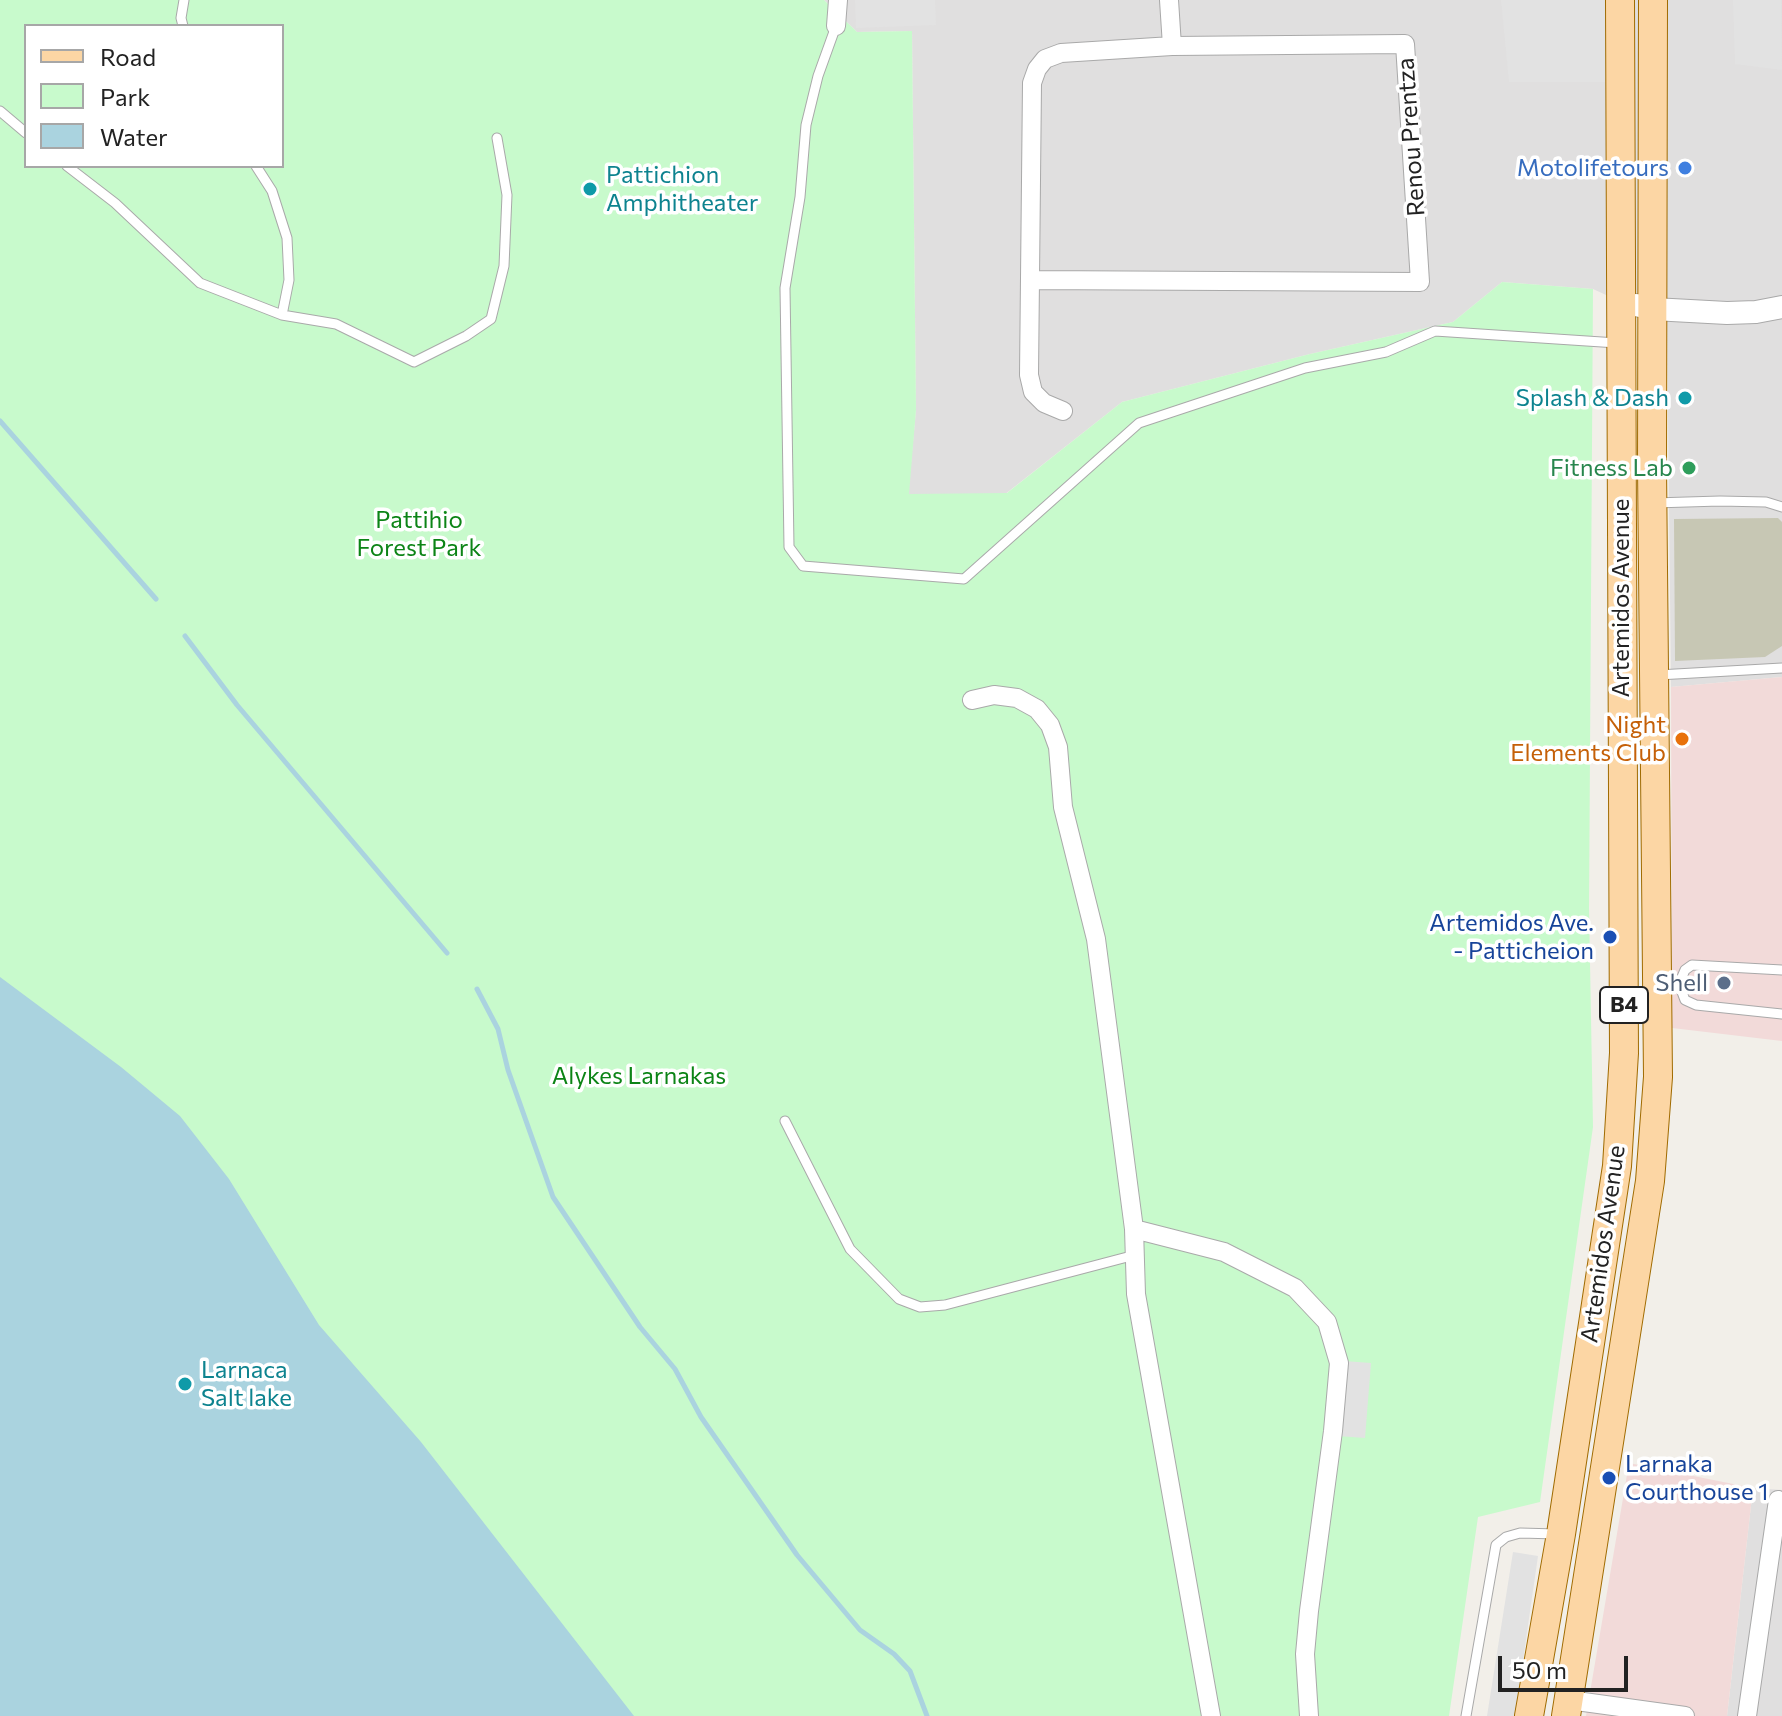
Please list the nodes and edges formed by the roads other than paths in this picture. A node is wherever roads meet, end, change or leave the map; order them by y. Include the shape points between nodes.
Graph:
1 (184, 0) edge
2 (838, 0) edge
3 (1169, 0) edge
4 (1620, 0) edge
5 (1653, 0) edge
6 (182, 24) edge
7 (836, 26) joint
8 (1172, 46) junction
9 (0, 111) edge
10 (24, 131) edge
11 (497, 138) dead end
12 (70, 168) edge
13 (257, 168) edge
14 (1030, 280) junction
15 (1620, 300) junction
16 (1782, 307) edge
17 (1653, 309) junction
18 (282, 315) junction
19 (1620, 343) junction
20 (1063, 411) dead end
21 (1653, 503) junction
22 (1782, 507) edge
23 (1782, 668) edge
24 (1654, 675) junction
25 (972, 700) dead end
26 (1782, 970) edge
27 (1782, 1014) edge
28 (785, 1121) dead end
29 (1134, 1229) junction
30 (1135, 1255) junction
31 (1778, 1500) dead end
32 (1561, 1534) junction
33 (1592, 1540) junction
34 (1567, 1708) edge
35 (1211, 1716) edge
36 (1309, 1716) edge
37 (1466, 1716) edge
38 (1529, 1716) edge
39 (1685, 1716) edge
40 (1747, 1716) edge

1 - 6 lane
2 - 7 street
3 - 8 street
4 - 15 main road, Artemidos Avenue / B4
5 - 17 main road, Artemidos Avenue / B4
7 - 19 lane via 806,125 785,288 789,547 803,566 964,579 1139,423 1305,368 1386,352 1435,331
8 - 14 street, Renou Prentza via 1061,53 1037,69 1032,83
8 - 14 street, Renou Prentza via 1405,44 1420,282
9 - 10 lane
11 - 18 lane via 507,195 504,266 491,319 414,362 336,324
12 - 18 lane via 200,283
13 - 18 lane via 272,191 287,238 289,280
14 - 20 street, Renou Prentza via 1033,392
15 - 17 street
15 - 19 main road, Artemidos Avenue / B4
16 - 17 street via 1727,313
17 - 21 main road, Artemidos Avenue / B4
19 - 32 main road, Artemidos Avenue / B4 via 1624,1053 1617,1166
21 - 22 lane via 1736,501
21 - 24 main road, Artemidos Avenue / B4
23 - 24 lane
24 - 33 main road, Artemidos Avenue / B4 via 1657,1092 1650,1181
25 - 29 street via 994,695 1017,698 1037,709 1058,747 1063,807 1096,939
26 - 27 lane via 1692,965 1679,984 1685,1000 1696,1005
28 - 30 lane via 850,1249 909,1303 945,1305
29 - 30 street
29 - 36 street via 1224,1252 1295,1288 1327,1322 1339,1363 1305,1654
30 - 35 street via 1136,1294
31 - 40 street
32 - 33 main road
32 - 37 lane via 1520,1533 1496,1545
32 - 38 main road, Artemidos Avenue / B4
33 - 34 main road, Artemidos Avenue / B4
34 - 39 street

